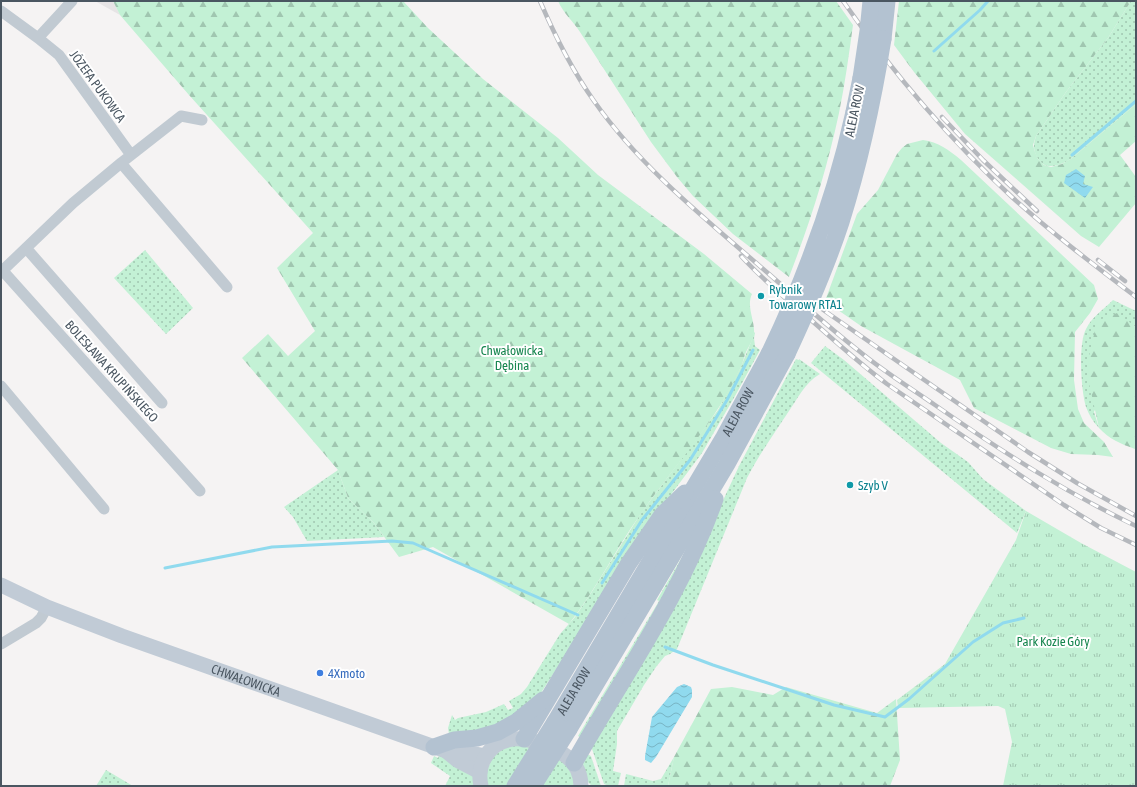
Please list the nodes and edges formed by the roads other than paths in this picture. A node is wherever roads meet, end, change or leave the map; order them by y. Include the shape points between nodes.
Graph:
1 (72, 1) edge
2 (871, 1) edge
3 (887, 1) edge
4 (1, 11) edge
5 (38, 38) junction
6 (202, 120) dead end
7 (131, 155) junction
8 (121, 163) junction
9 (26, 248) junction
10 (2, 271) edge
11 (227, 287) dead end
12 (1, 386) edge
13 (162, 403) dead end
14 (727, 464) junction
15 (700, 478) junction
16 (200, 491) dead end
17 (104, 509) dead end
18 (1, 585) edge
19 (47, 608) junction
20 (1, 644) edge
21 (552, 692) junction
22 (562, 725) junction
23 (524, 739) junction
24 (440, 749) junction
25 (486, 756) junction
26 (574, 763) junction
27 (480, 779) edge
28 (582, 785) edge
29 (515, 786) edge
30 (533, 786) edge

1 - 5 street
2 - 15 main road, ALEJA ROW, bridge via 849,135 832,197 802,282 744,403
3 - 14 main road, ALEJA ROW, bridge via 871,110 850,195 836,237 787,354
4 - 5 street, JÓZEFA PUKOWCA
5 - 7 street, JÓZEFA PUKOWCA via 59,55
6 - 7 street, BOLESŁAWA KRUPIŃSKIEGO via 181,116
7 - 8 street, BOLESŁAWA KRUPIŃSKIEGO
8 - 9 street, BOLESŁAWA KRUPIŃSKIEGO via 72,203
8 - 11 street
9 - 10 street, BOLESŁAWA KRUPIŃSKIEGO
9 - 13 street, BOLESŁAWA KRUPIŃSKIEGO
10 - 16 street, BOLESŁAWA KRUPIŃSKIEGO
12 - 17 street
14 - 22 main road, ALEJA ROW
14 - 26 main road via 705,529 681,578
15 - 21 main road via 662,515 642,542
15 - 22 main road, ALEJA ROW
18 - 19 main road, CHWAŁOWICKA
19 - 20 street via 36,622
19 - 24 main road, CHWAŁOWICKA
21 - 23 main road
21 - 24 main road via 516,722 498,732 477,738 454,740
22 - 29 main road, ALEJA ROW, bridge
22 - 30 main road, ALEJA ROW, bridge
23 - 25 main road via 514,738 500,743
23 - 26 main road via 560,752
24 - 25 main road, CHWAŁOWICKA
24 - 27 main road, CHWAŁOWICKA
25 - 27 main road via 481,764
26 - 28 main road

